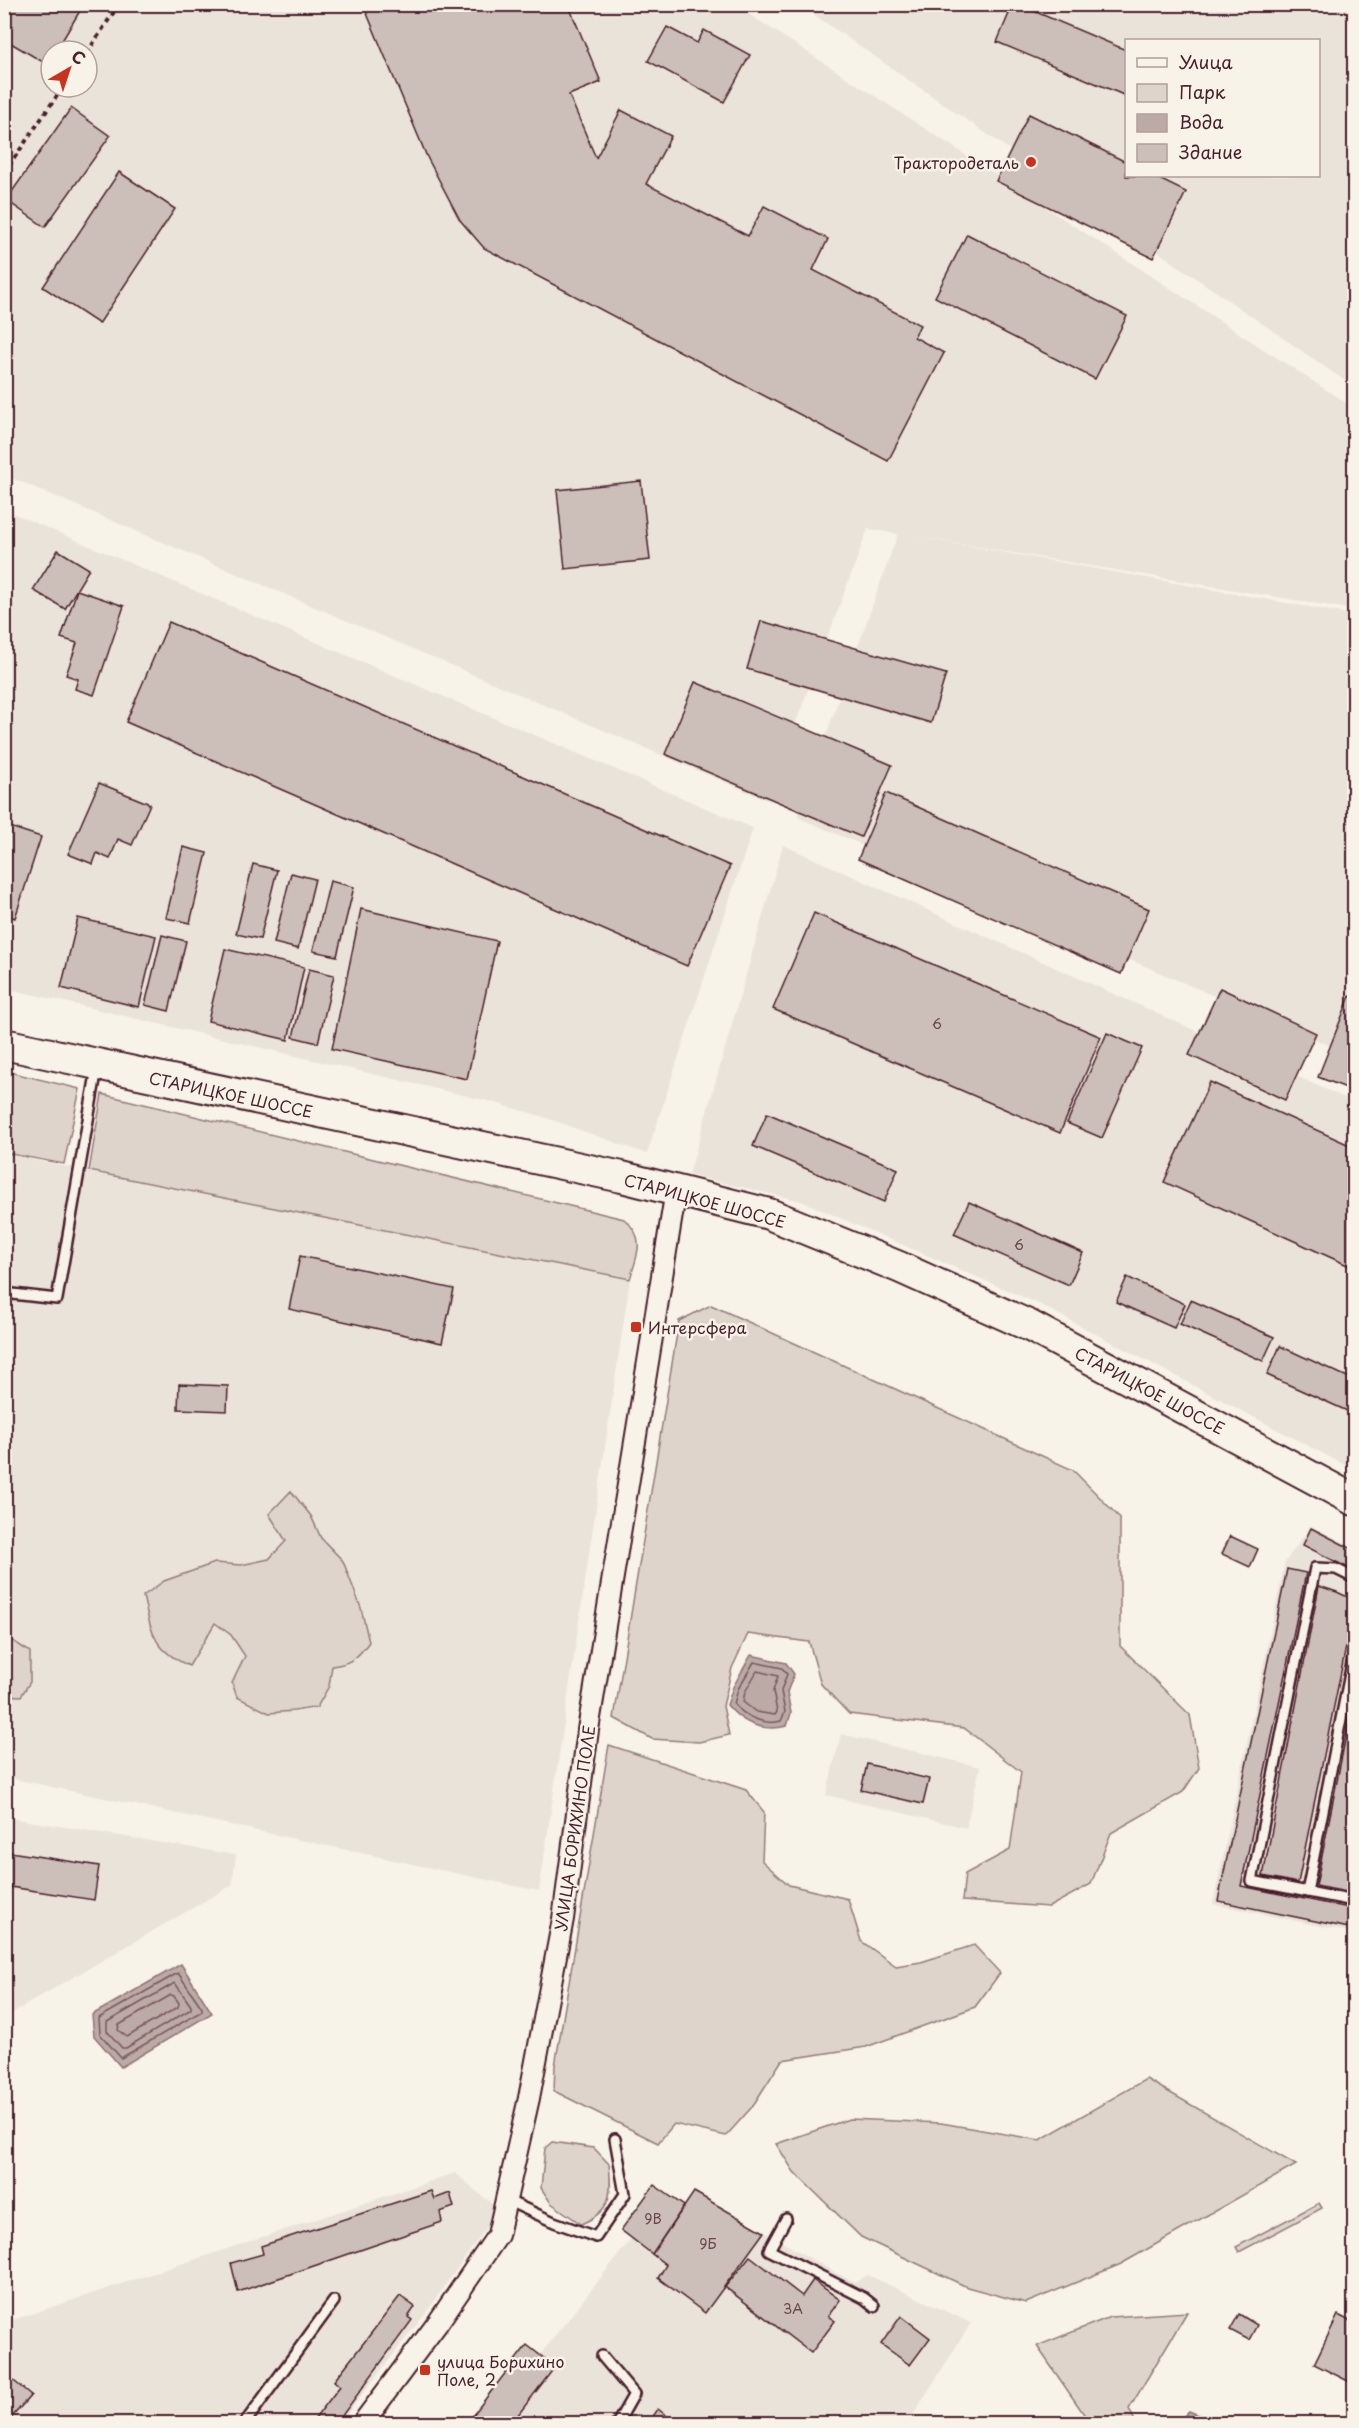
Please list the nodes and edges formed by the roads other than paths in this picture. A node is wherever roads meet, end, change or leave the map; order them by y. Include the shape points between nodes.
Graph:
1 (4, 1044) edge
2 (97, 1065) junction
3 (676, 1190) junction
4 (4, 1293) edge
5 (1354, 1500) edge
6 (1354, 1578) edge
7 (1354, 1653) edge
8 (1307, 1892) junction
9 (1354, 1901) edge
10 (615, 2139) dead end
11 (506, 2200) junction
12 (786, 2219) dead end
13 (334, 2301) dead end
14 (874, 2306) dead end
15 (602, 2356) dead end
16 (370, 2421) edge
17 (244, 2424) edge
18 (617, 2424) edge

1 - 2 main road, СТАРИЦКОЕ ШОССЕ
2 - 3 main road, СТАРИЦКОЕ ШОССЕ
2 - 4 lane via 57,1299
3 - 5 main road, СТАРИЦКОЕ ШОССЕ via 769,1215 899,1267 1030,1326
3 - 11 street, УЛИЦА БОРИХИНО ПОЛЕ via 588,1730 563,1919 530,2098
6 - 8 lane via 1336,1569 1315,1568 1252,1881
7 - 8 lane
8 - 9 lane
10 - 11 lane via 625,2194 596,2237 554,2223
11 - 16 street, УЛИЦА БОРИХИНО ПОЛЕ via 498,2235
12 - 14 lane via 769,2250
13 - 17 lane
15 - 18 lane via 634,2394

